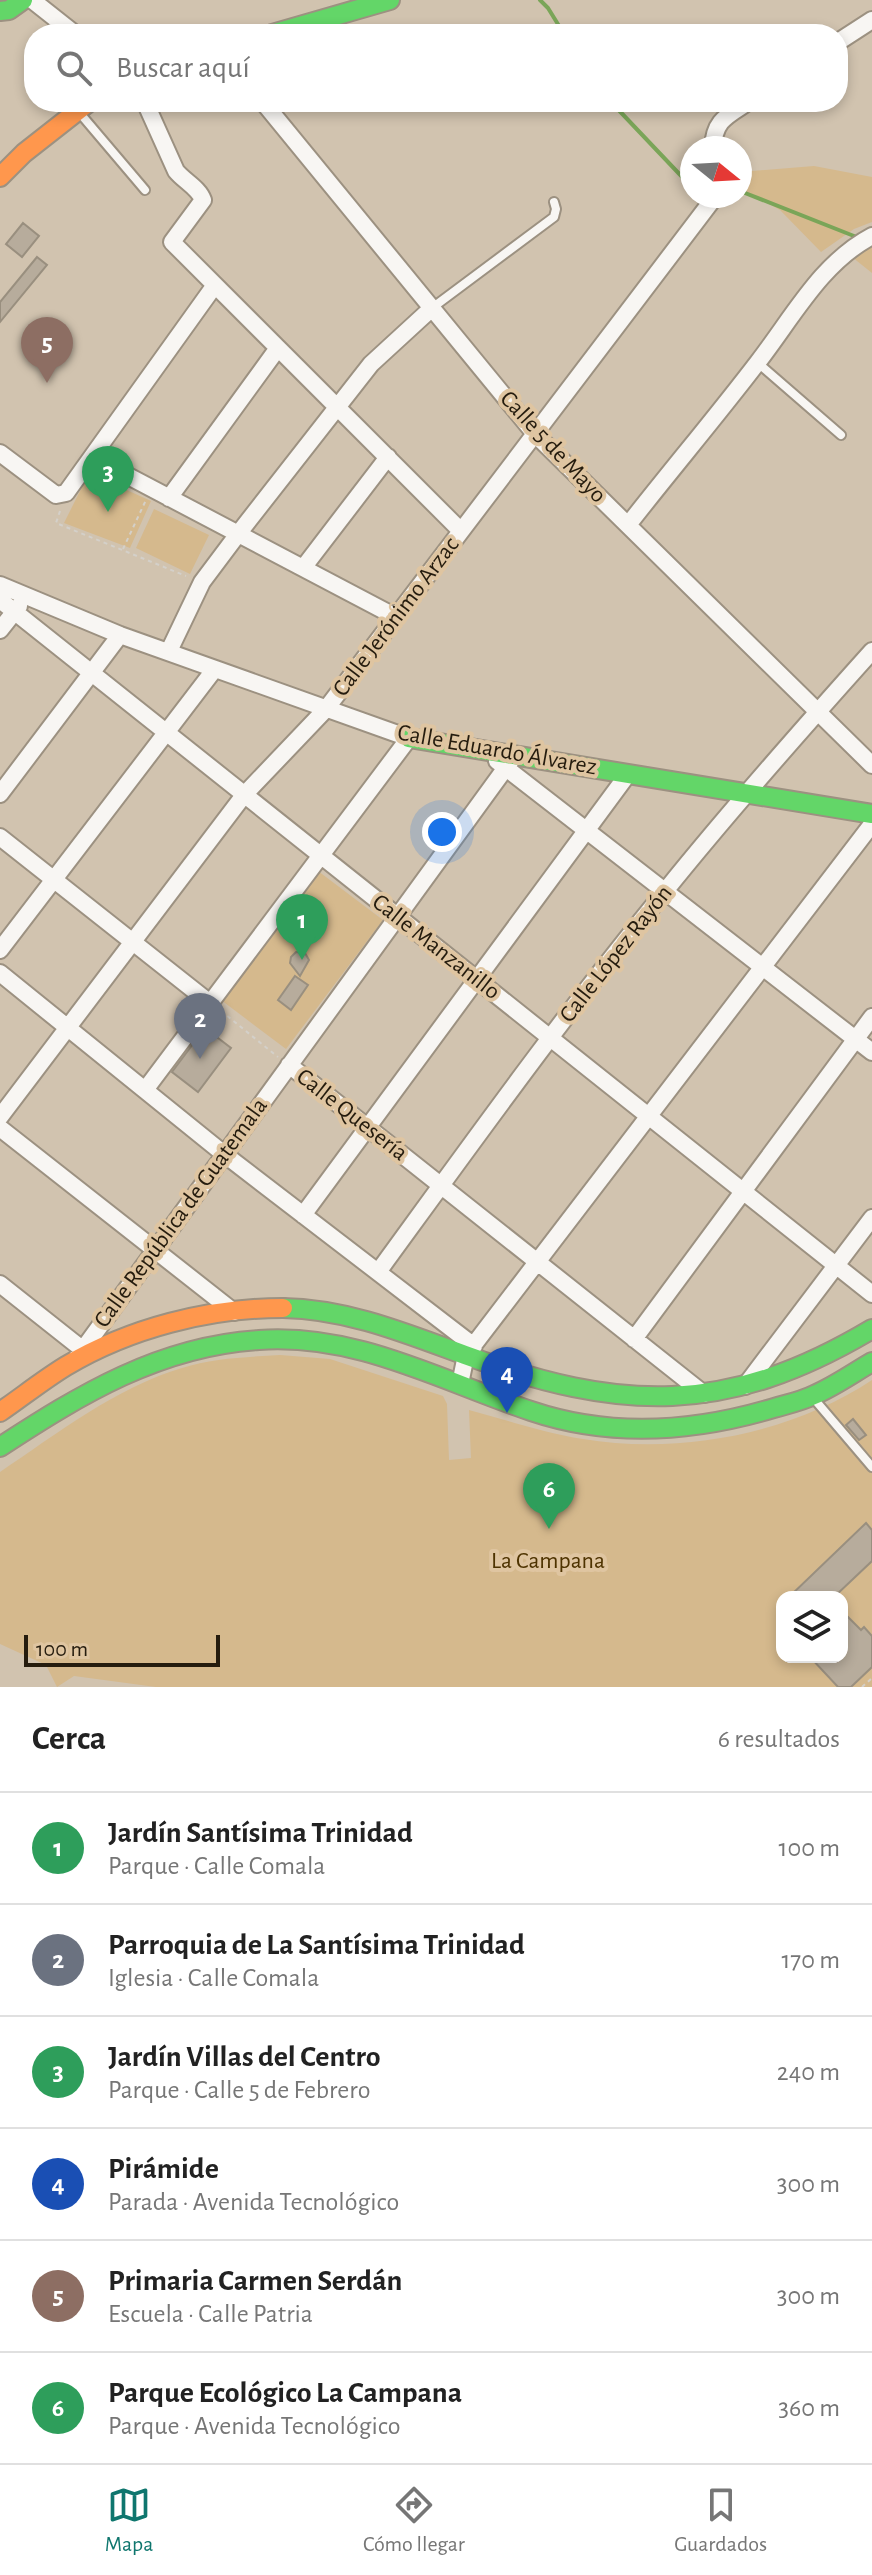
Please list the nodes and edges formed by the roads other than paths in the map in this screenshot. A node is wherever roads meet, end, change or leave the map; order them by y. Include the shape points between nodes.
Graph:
1 (23, 0) edge
2 (32, 0) edge
3 (390, 0) edge
4 (0, 11) edge
5 (872, 20) edge
6 (62, 24) edge
7 (307, 24) edge
8 (848, 36) edge
9 (76, 112) edge
10 (88, 112) edge
11 (149, 112) edge
12 (271, 112) edge
13 (733, 112) edge
14 (715, 136) edge
15 (0, 177) edge
16 (145, 190) dead end
17 (554, 202) dead end
18 (704, 208) edge
19 (872, 236) edge
20 (215, 285) junction
21 (432, 308) junction
22 (278, 348) junction
23 (758, 363) junction
24 (337, 407) junction
25 (535, 434) junction
26 (841, 435) dead end
27 (0, 453) edge
28 (388, 457) junction
29 (94, 458) junction
30 (169, 498) junction
31 (628, 525) junction
32 (461, 531) junction
33 (238, 534) junction
34 (303, 568) junction
35 (0, 585) edge
36 (27, 596) junction
37 (0, 600) edge
38 (14, 612) junction
39 (396, 617) junction
40 (0, 630) edge
41 (120, 635) junction
42 (169, 651) junction
43 (872, 651) edge
44 (214, 670) junction
45 (91, 673) junction
46 (326, 709) junction
47 (818, 712) junction
48 (166, 733) junction
49 (409, 738) junction
50 (510, 761) junction
51 (872, 765) edge
52 (628, 774) junction
53 (746, 793) junction
54 (0, 794) edge
55 (244, 795) junction
56 (872, 814) edge
57 (872, 824) edge
58 (586, 830) junction
59 (0, 837) edge
60 (321, 855) junction
61 (54, 879) junction
62 (665, 891) junction
63 (397, 917) junction
64 (132, 941) junction
65 (0, 950) edge
66 (763, 967) junction
67 (0, 973) edge
68 (477, 979) junction
69 (210, 1003) junction
70 (872, 1017) edge
71 (66, 1027) junction
72 (550, 1038) junction
73 (856, 1039) junction
74 (872, 1052) edge
75 (289, 1065) junction
76 (145, 1090) junction
77 (649, 1116) junction
78 (0, 1117) edge
79 (0, 1128) edge
80 (368, 1128) junction
81 (224, 1154) junction
82 (441, 1186) junction
83 (743, 1191) junction
84 (303, 1215) junction
85 (872, 1218) edge
86 (155, 1250) junction
87 (537, 1263) junction
88 (836, 1265) junction
89 (378, 1272) junction
90 (0, 1284) edge
91 (872, 1294) edge
92 (427, 1310) junction
93 (234, 1312) junction
94 (872, 1329) edge
95 (412, 1335) junction
96 (634, 1339) junction
97 (470, 1351) junction
98 (78, 1355) junction
99 (872, 1362) edge
100 (460, 1384) junction
101 (744, 1387) junction
102 (704, 1394) junction
103 (812, 1397) junction
104 (0, 1412) edge
105 (0, 1447) edge
106 (872, 1467) edge

1 - 4 main road
2 - 6 street
3 - 7 main road
5 - 8 street
9 - 15 main road
10 - 16 lane
11 - 20 street via 176,171 203,200 172,242
12 - 21 street, Calle 5 de Mayo
13 - 14 street via 716,127
17 - 21 lane via 554,217
18 - 25 street, Calle Jerónimo Arzac
19 - 23 street via 832,264
20 - 22 street
20 - 29 street
21 - 24 street via 371,364
21 - 25 street, Calle 5 de Mayo
22 - 24 street
22 - 30 street
23 - 26 lane
23 - 31 street
24 - 28 street
24 - 33 street
25 - 31 street, Calle 5 de Mayo
25 - 32 street, Calle Jerónimo Arzac
27 - 29 street via 56,495 66,493
28 - 32 street
28 - 34 street
29 - 30 street
30 - 33 street
31 - 47 street, Calle 5 de Mayo
32 - 39 street, Calle Jerónimo Arzac
33 - 34 street
33 - 42 street via 202,582
34 - 39 street
35 - 36 street, Calle Eduardo Álvarez
36 - 38 street
36 - 41 street, Calle Eduardo Álvarez
37 - 38 street, Calle Manzanillo
38 - 40 street
38 - 45 street, Calle Manzanillo
39 - 46 street, Calle Jerónimo Arzac
41 - 42 street, Calle Eduardo Álvarez
41 - 45 street
42 - 44 street, Calle Eduardo Álvarez
43 - 47 street, Calle López Rayón
44 - 46 street, Calle Eduardo Álvarez
44 - 48 street
45 - 48 street, Calle Manzanillo
45 - 54 street
46 - 49 street, Calle Eduardo Álvarez
46 - 55 street, Calle Jerónimo Arzac
47 - 51 street, Calle 5 de Mayo
47 - 53 street, Calle López Rayón
48 - 55 street, Calle Manzanillo
48 - 61 street
49 - 50 main road, Calle Eduardo Álvarez via 483,750
49 - 60 street
50 - 52 main road, Calle Eduardo Álvarez
50 - 58 street
50 - 63 street, Calle República de Guatemala
52 - 53 main road, Calle Eduardo Álvarez
52 - 58 street
53 - 56 main road, Calle Eduardo Álvarez
53 - 62 street, Calle López Rayón
55 - 60 street, Calle Manzanillo
55 - 64 street, Calle Jerónimo Arzac
57 - 66 street
58 - 62 street
58 - 68 street
59 - 61 street
60 - 63 street, Calle Manzanillo
60 - 69 street
61 - 64 street
61 - 65 street
62 - 66 street
62 - 72 street, Calle López Rayón
63 - 68 street, Calle Manzanillo
63 - 75 street, Calle República de Guatemala
64 - 69 street
64 - 71 street, Calle Jerónimo Arzac
66 - 73 street
66 - 77 street
67 - 71 street
68 - 72 street, Calle Manzanillo
68 - 80 street
69 - 76 street
70 - 73 street
71 - 76 street
71 - 78 street, Calle Jerónimo Arzac
72 - 77 street, Calle Manzanillo
72 - 82 street, Calle López Rayón
73 - 74 street
73 - 83 street
75 - 80 street, Calle Quesería
75 - 81 street, Calle República de Guatemala
76 - 81 street
77 - 83 street, Calle Manzanillo
77 - 87 street
79 - 86 street
80 - 82 street, Calle Quesería
80 - 84 street
81 - 84 street
81 - 86 street, Calle República de Guatemala
82 - 87 street, Calle Quesería
82 - 89 street, Calle López Rayón
83 - 88 street, Calle Manzanillo
83 - 96 street
84 - 89 street
85 - 88 street
86 - 93 street
86 - 98 street, Calle República de Guatemala
87 - 96 street, Calle Quesería
87 - 97 street
88 - 91 street, Calle Manzanillo
88 - 101 street
89 - 92 street
90 - 98 street
92 - 95 street
92 - 97 street
93 - 95 main road via 327,1312
93 - 98 main road via 185,1320
94 - 101 main road via 792,1372
95 - 97 main road
96 - 102 street, Calle Quesería
97 - 100 street
97 - 102 main road via 551,1383 611,1395
98 - 104 main road
99 - 103 main road
100 - 103 main road via 576,1423 646,1430 742,1418
100 - 105 main road via 365,1351 308,1340 200,1347 158,1358 98,1386
101 - 102 main road
103 - 106 lane

